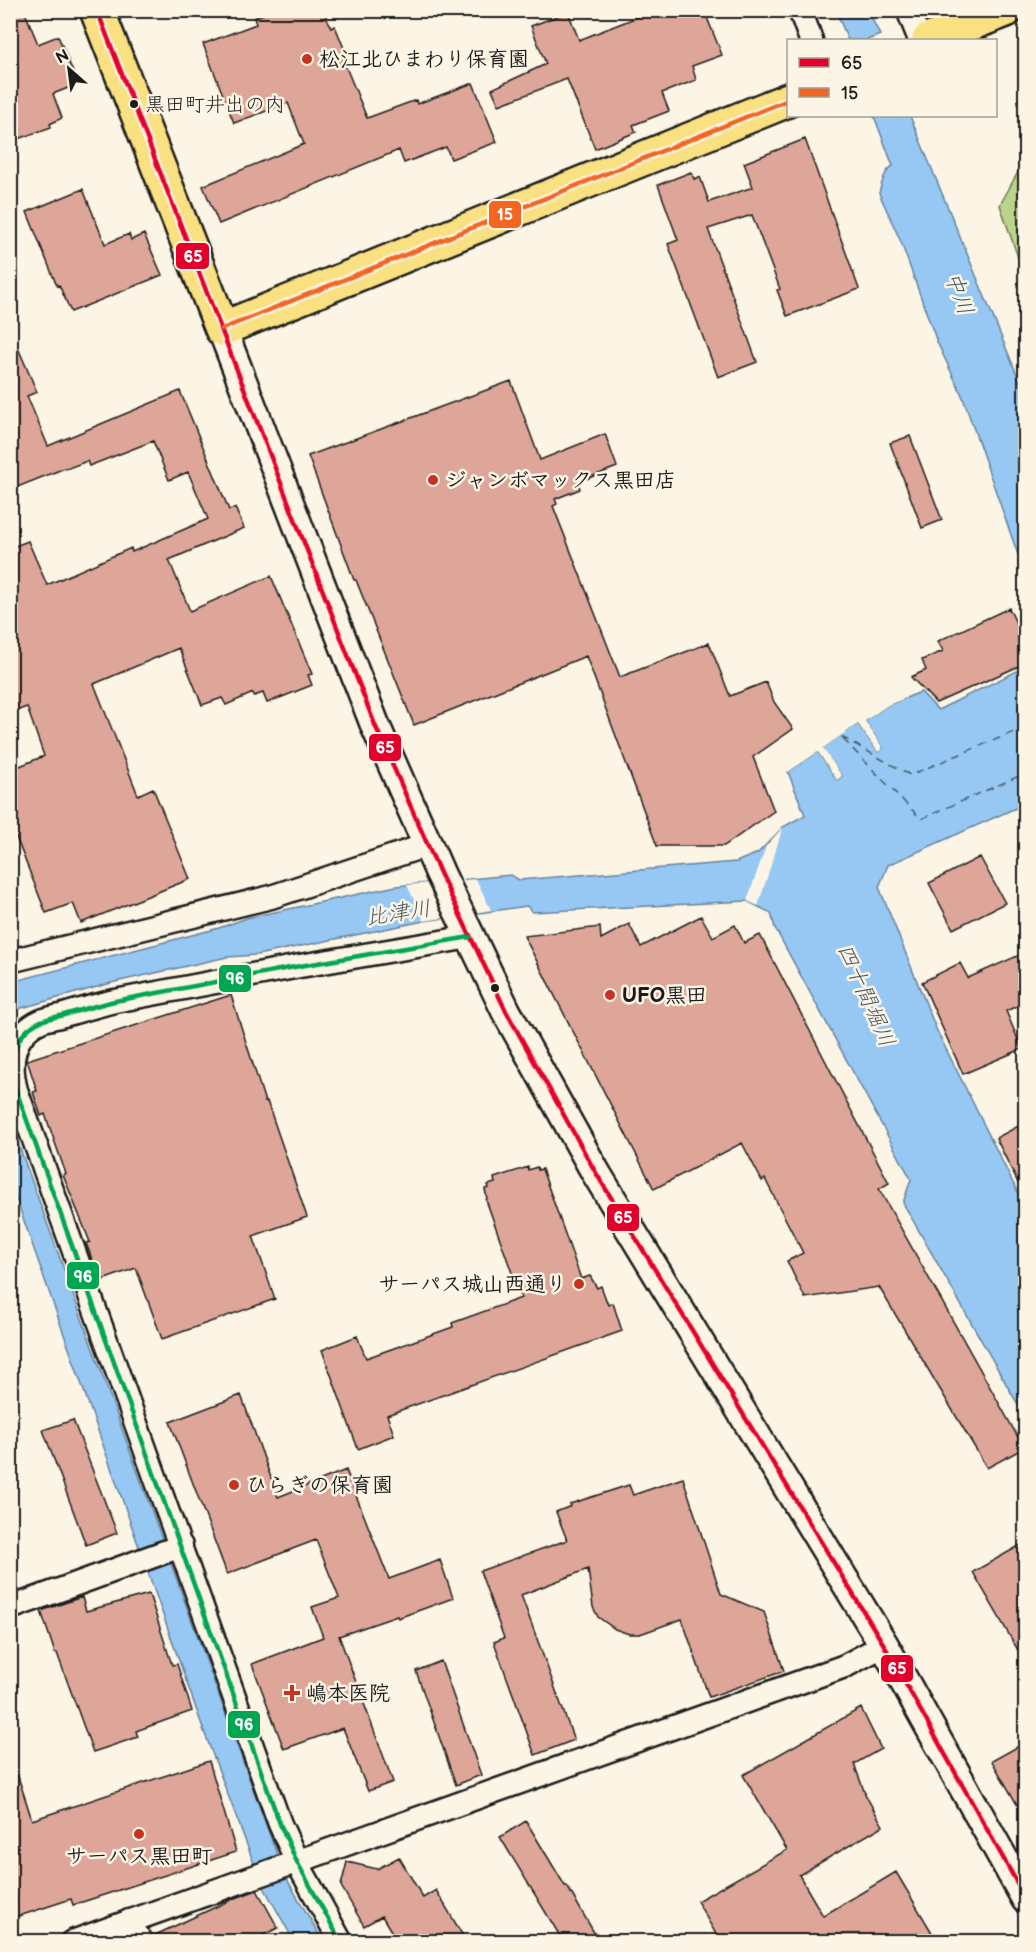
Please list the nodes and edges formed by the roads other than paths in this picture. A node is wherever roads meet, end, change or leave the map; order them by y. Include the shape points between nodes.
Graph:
1 (97, 10) edge
2 (800, 10) edge
3 (908, 10) edge
4 (1006, 10) edge
5 (811, 39) edge
6 (920, 39) edge
7 (932, 39) edge
8 (787, 101) edge
9 (222, 329) junction
10 (427, 845) junction
11 (466, 929) junction
12 (10, 961) edge
13 (177, 1548) junction
14 (10, 1608) edge
15 (884, 1645) junction
16 (291, 1864) junction
17 (1026, 1899) edge
18 (129, 1921) junction
19 (72, 1941) edge
20 (141, 1941) edge
21 (341, 1941) edge

1 - 9 main road
2 - 5 street
3 - 6 street
4 - 7 main road
8 - 9 main road
9 - 10 street via 375,725
10 - 11 street
10 - 12 street via 271,897
11 - 13 street via 115,1001 41,1021 16,1045 11,1072 16,1090
11 - 15 street via 506,1011 596,1173
13 - 14 street
13 - 16 street via 280,1824
15 - 16 street via 845,1666
15 - 17 street
16 - 18 street
16 - 21 street
18 - 19 street
18 - 20 street

